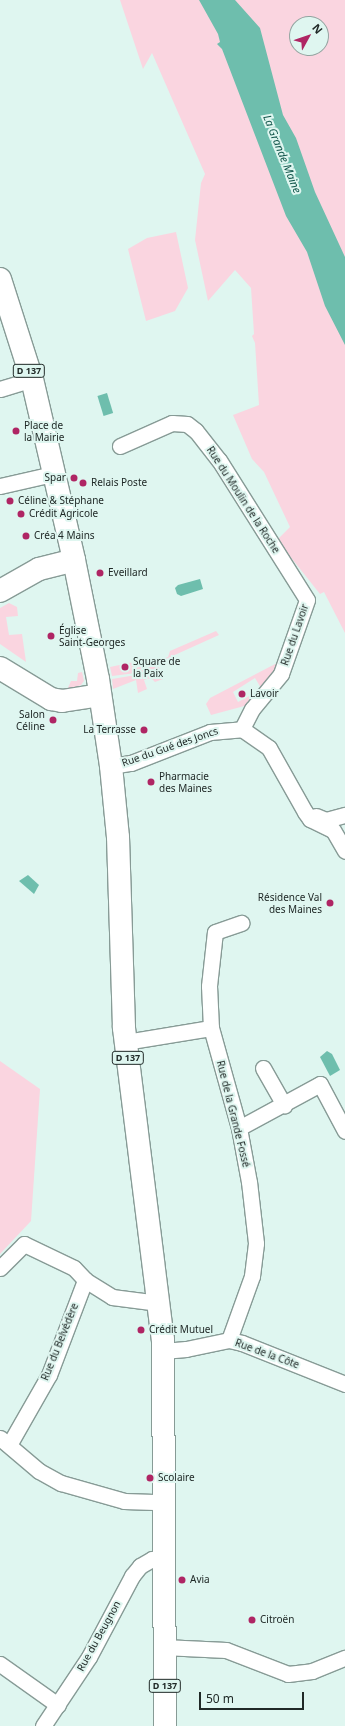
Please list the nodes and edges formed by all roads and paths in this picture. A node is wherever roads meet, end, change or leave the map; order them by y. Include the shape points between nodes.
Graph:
1 (0, 279) edge
2 (32, 379) junction
3 (0, 389) edge
4 (120, 446) dead end
5 (54, 474) junction
6 (0, 486) edge
7 (74, 560) junction
8 (8, 586) edge
9 (307, 600) joint
10 (0, 668) edge
11 (100, 695) junction
12 (242, 729) junction
13 (111, 766) junction
14 (304, 812) junction
15 (345, 815) edge
16 (345, 851) edge
17 (241, 923) dead end
18 (211, 1028) junction
19 (126, 1042) junction
20 (263, 1068) dead end
21 (284, 1105) junction
22 (238, 1128) junction
23 (345, 1131) edge
24 (0, 1268) edge
25 (84, 1280) junction
26 (159, 1302) junction
27 (229, 1340) junction
28 (163, 1351) junction
29 (345, 1384) edge
30 (5, 1441) edge
31 (162, 1502) junction
32 (163, 1558) junction
33 (163, 1647) junction
34 (345, 1658) edge
35 (0, 1664) edge
36 (58, 1705) junction
37 (43, 1726) edge
38 (165, 1726) edge

1 - 2 main road, D 137
2 - 3 street
2 - 5 main road, D 137
4 - 9 street, Rue du Moulin de la Roche via 172,423 187,424 196,431 219,460
5 - 6 street
5 - 7 main road, D 137
7 - 8 main road via 39,569
7 - 11 main road, D 137
9 - 12 street, Rue du Lavoir via 281,674 252,709
10 - 11 main road via 50,699 62,701
11 - 13 main road, D 137
12 - 13 street, Rue du Gué des Joncs via 210,732 130,763
12 - 14 street via 269,748
13 - 19 main road, D 137 via 118,837 120,961
14 - 15 street via 326,820
14 - 16 street via 333,830
17 - 18 street, Rue de la Grande Fossé via 215,932 208,986
18 - 19 street
18 - 22 street, Rue de la Grande Fossé
19 - 26 main road, D 137
20 - 21 street
21 - 22 street
21 - 23 street via 320,1084
22 - 27 street, Rue de la Grande Fossé via 249,1182 256,1243 252,1276
24 - 25 street via 24,1244 74,1268
25 - 26 street via 112,1297
25 - 30 street, Rue du Belvédère via 49,1375
26 - 28 main road, D 137
27 - 28 street, Rue de la Côte
27 - 29 street, Rue de la Côte
28 - 31 main road, D 137
30 - 31 street via 39,1471 61,1483 124,1501
31 - 32 main road, D 137
32 - 33 main road, D 137
32 - 36 street, Rue du Beugnon via 152,1559 140,1566 132,1576 89,1657
33 - 34 street via 226,1650 288,1674 312,1671
33 - 38 main road, D 137
35 - 36 street
36 - 37 street, Rue du Beugnon

